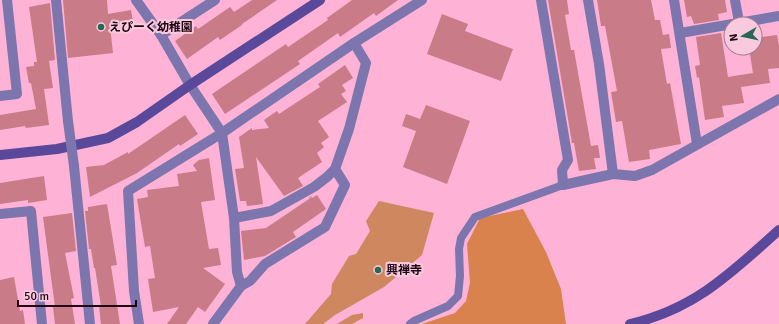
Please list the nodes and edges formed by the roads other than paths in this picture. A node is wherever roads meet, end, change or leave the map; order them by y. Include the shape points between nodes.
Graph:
1 (7, 0) edge
2 (56, 0) edge
3 (136, 0) edge
4 (215, 0) edge
5 (320, 0) edge
6 (422, 0) edge
7 (541, 0) edge
8 (588, 0) edge
9 (674, 0) edge
10 (736, 0) edge
11 (738, 16) edge
12 (779, 16) edge
13 (763, 18) edge
14 (723, 25) edge
15 (680, 33) junction
16 (161, 35) junction
17 (354, 43) junction
18 (190, 85) junction
19 (0, 96) edge
20 (779, 99) edge
21 (222, 133) junction
22 (697, 144) junction
23 (0, 155) edge
24 (335, 169) junction
25 (614, 174) junction
26 (563, 185) junction
27 (0, 214) edge
28 (234, 218) junction
29 (779, 230) edge
30 (241, 286) junction
31 (42, 324) edge
32 (90, 324) edge
33 (139, 324) edge
34 (213, 324) edge
35 (410, 324) edge
36 (630, 324) edge

1 - 19 street via 17,94
2 - 32 street, bridge
3 - 16 street
4 - 16 street
5 - 18 street
6 - 17 street
7 - 26 street via 568,160 562,170
8 - 25 street
9 - 15 street
10 - 11 street
12 - 13 street
14 - 15 street
15 - 22 street
16 - 18 street
17 - 21 street
17 - 24 street via 366,63 349,129
18 - 21 street
18 - 23 street via 137,122 108,138 57,149
20 - 22 street
21 - 28 street
21 - 33 street via 128,191 134,290
22 - 25 street via 652,170 635,176
24 - 28 street via 314,187 271,211
24 - 30 street via 346,185 325,227 265,264 250,281
25 - 26 street
26 - 35 lane via 474,217 461,238 458,296 448,306
27 - 31 street via 31,210
28 - 30 street via 237,272
29 - 36 street via 736,270 710,289 682,306
30 - 34 street

